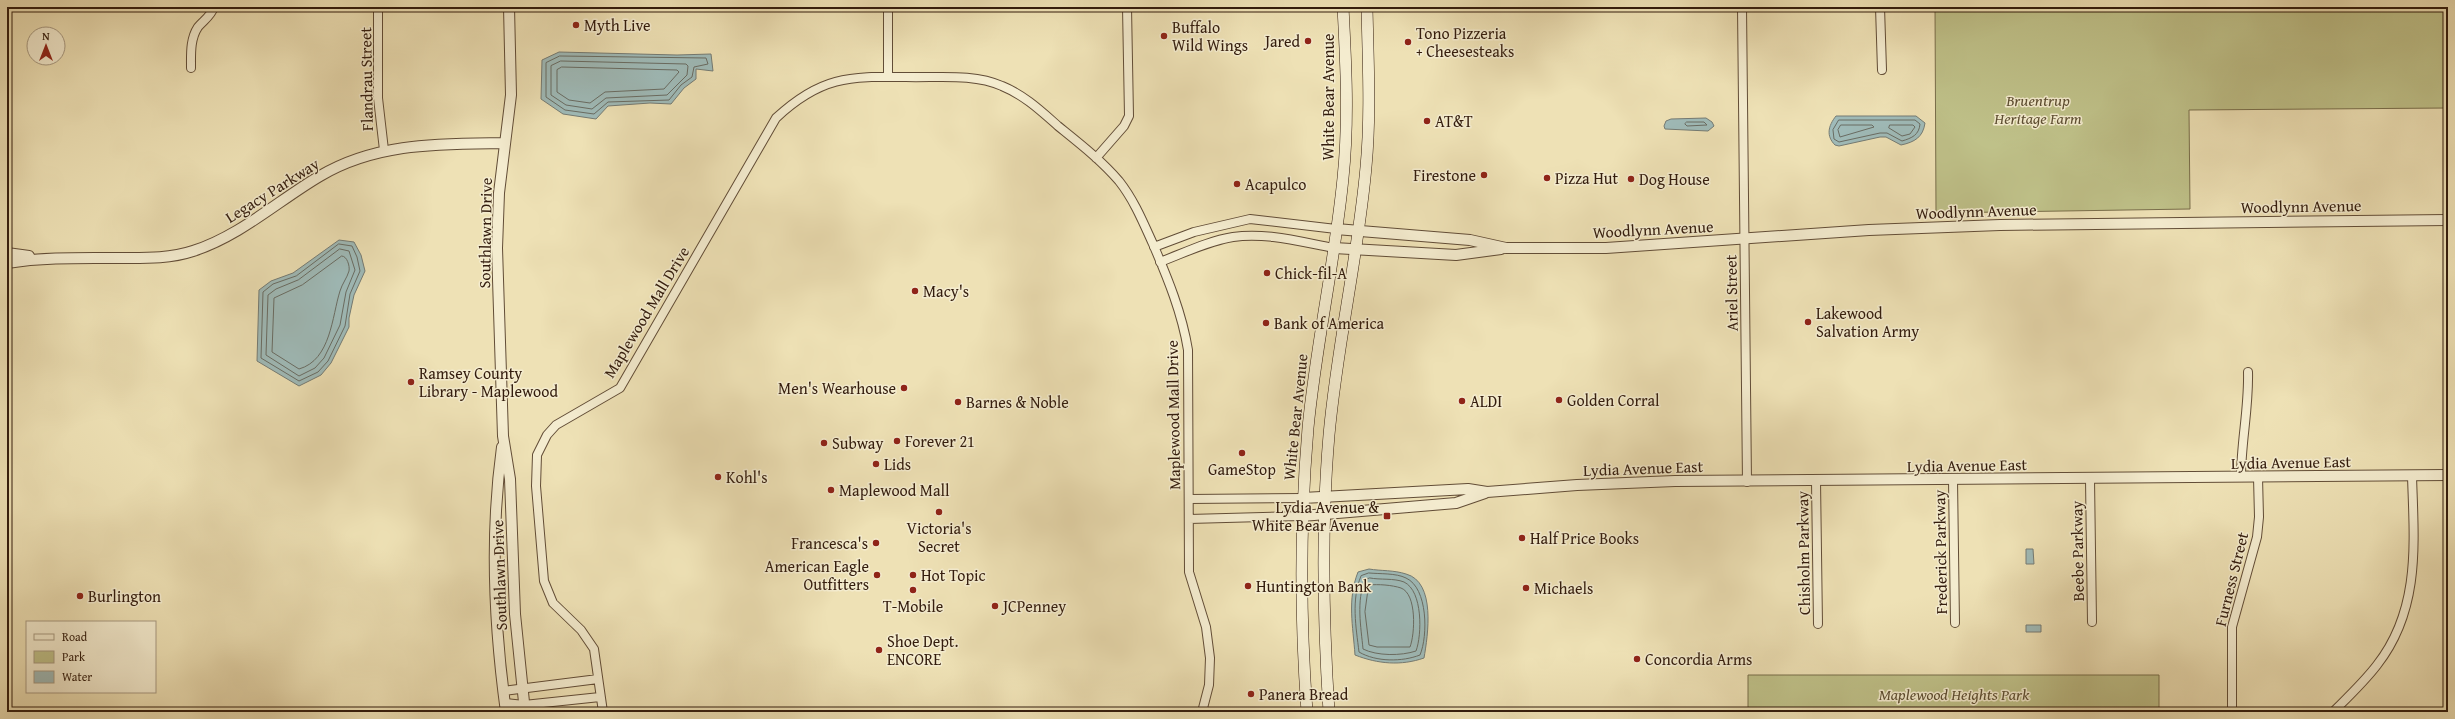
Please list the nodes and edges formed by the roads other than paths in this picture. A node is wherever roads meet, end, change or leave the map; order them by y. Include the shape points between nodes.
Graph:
1 (214, 7) edge
2 (378, 7) edge
3 (509, 7) edge
4 (888, 7) edge
5 (1127, 7) edge
6 (1343, 7) edge
7 (1367, 7) edge
8 (1742, 7) edge
9 (1880, 7) edge
10 (191, 68) dead end
11 (1882, 70) dead end
12 (888, 77) junction
13 (505, 143) junction
14 (384, 150) junction
15 (1096, 158) junction
16 (2448, 220) edge
17 (1336, 229) junction
18 (1358, 232) junction
19 (1744, 238) junction
20 (1154, 247) junction
21 (1334, 248) junction
22 (1506, 248) junction
23 (1355, 251) junction
24 (7, 253) edge
25 (55, 258) junction
26 (1160, 262) junction
27 (7, 263) edge
28 (2248, 372) dead end
29 (503, 436) junction
30 (2448, 475) edge
31 (2412, 476) junction
32 (2240, 477) junction
33 (2258, 477) junction
34 (2090, 479) junction
35 (1953, 480) junction
36 (1816, 481) junction
37 (1747, 482) junction
38 (1487, 492) junction
39 (1324, 497) junction
40 (1303, 498) junction
41 (1189, 499) junction
42 (1302, 516) junction
43 (1324, 516) junction
44 (1189, 519) junction
45 (2092, 622) dead end
46 (1955, 623) dead end
47 (1818, 624) dead end
48 (598, 679) junction
49 (522, 689) junction
50 (503, 691) junction
51 (1306, 694) junction
52 (600, 697) junction
53 (505, 708) edge
54 (524, 708) edge
55 (603, 712) edge
56 (1202, 712) edge
57 (1303, 712) edge
58 (1307, 712) edge
59 (1329, 712) edge
60 (2232, 712) edge
61 (2334, 712) edge

1 - 10 street via 192,40
2 - 14 street, Flandrau Street via 378,98
3 - 13 street, Southlawn Drive via 511,94
4 - 12 street
5 - 15 street via 1129,116 1124,126
6 - 17 main road, White Bear Avenue via 1346,140
7 - 18 main road via 1368,134
8 - 19 street, Ariel Street
9 - 11 street
12 - 15 street, Maplewood Mall Drive via 973,78 1001,85 1019,94
12 - 48 street, Maplewood Mall Drive via 842,79 825,84 794,102 776,118 620,388 556,426 541,445 536,469 544,581 553,603 581,630 594,649
13 - 14 street, Legacy Parkway via 422,145
13 - 29 street, Southlawn Drive via 497,224
14 - 25 street, Legacy Parkway via 330,171 223,238 193,251 154,258
15 - 20 street, Maplewood Mall Drive via 1133,200
16 - 19 street, Woodlynn Avenue via 2079,223 1869,230
17 - 18 street, Woodlynn Avenue
17 - 20 street via 1250,219 1194,232
17 - 21 main road, White Bear Avenue
18 - 22 street, Woodlynn Avenue via 1470,240
18 - 23 main road
19 - 22 street, Woodlynn Avenue via 1620,248
19 - 37 street, Ariel Street
20 - 26 street, Maplewood Mall Drive
21 - 23 street, Woodlynn Avenue
21 - 26 street via 1262,236 1233,237
21 - 40 main road, White Bear Avenue via 1315,364
22 - 23 street, Woodlynn Avenue via 1468,255
23 - 39 main road via 1337,362
24 - 25 street, Legacy Parkway
25 - 27 street, Legacy Parkway
26 - 41 street, Maplewood Mall Drive via 1183,322 1188,350
28 - 32 street via 2249,401
29 - 49 street, Southlawn Drive via 510,480 515,614
29 - 50 street, Southlawn Drive via 498,479 495,602
30 - 31 street, Lydia Avenue East
31 - 33 street, Lydia Avenue East
31 - 61 street via 2413,581 2403,620 2394,640 2377,666
32 - 33 street, Lydia Avenue East
32 - 34 street, Lydia Avenue East
33 - 60 street, Furness Street via 2259,517 2256,537 2232,627
34 - 35 street, Lydia Avenue East
34 - 45 street, Beebe Parkway
35 - 36 street, Lydia Avenue East
35 - 46 street, Frederick Parkway
36 - 37 street, Lydia Avenue East
36 - 47 street, Chisholm Parkway
37 - 38 street, Lydia Avenue East via 1631,482
38 - 39 street, Lydia Avenue East via 1468,489
38 - 43 street, Lydia Avenue East via 1456,503
39 - 40 street, Lydia Avenue East
39 - 43 main road
40 - 41 street, Maplewood Mall Drive
40 - 42 main road, White Bear Avenue
41 - 44 street, Maplewood Mall Drive
42 - 43 street, Lydia Avenue East
42 - 44 street
42 - 51 main road, White Bear Avenue via 1301,613
43 - 59 main road via 1323,618
44 - 56 street, Maplewood Mall Drive via 1189,572 1206,627 1210,658 1209,685
48 - 49 street
48 - 52 street, Maplewood Mall Drive
49 - 50 street
49 - 54 street, Southlawn Drive
50 - 53 street, Southlawn Drive
51 - 57 main road
51 - 58 main road, White Bear Avenue
52 - 54 street
52 - 55 street, Maplewood Mall Drive
53 - 54 street

